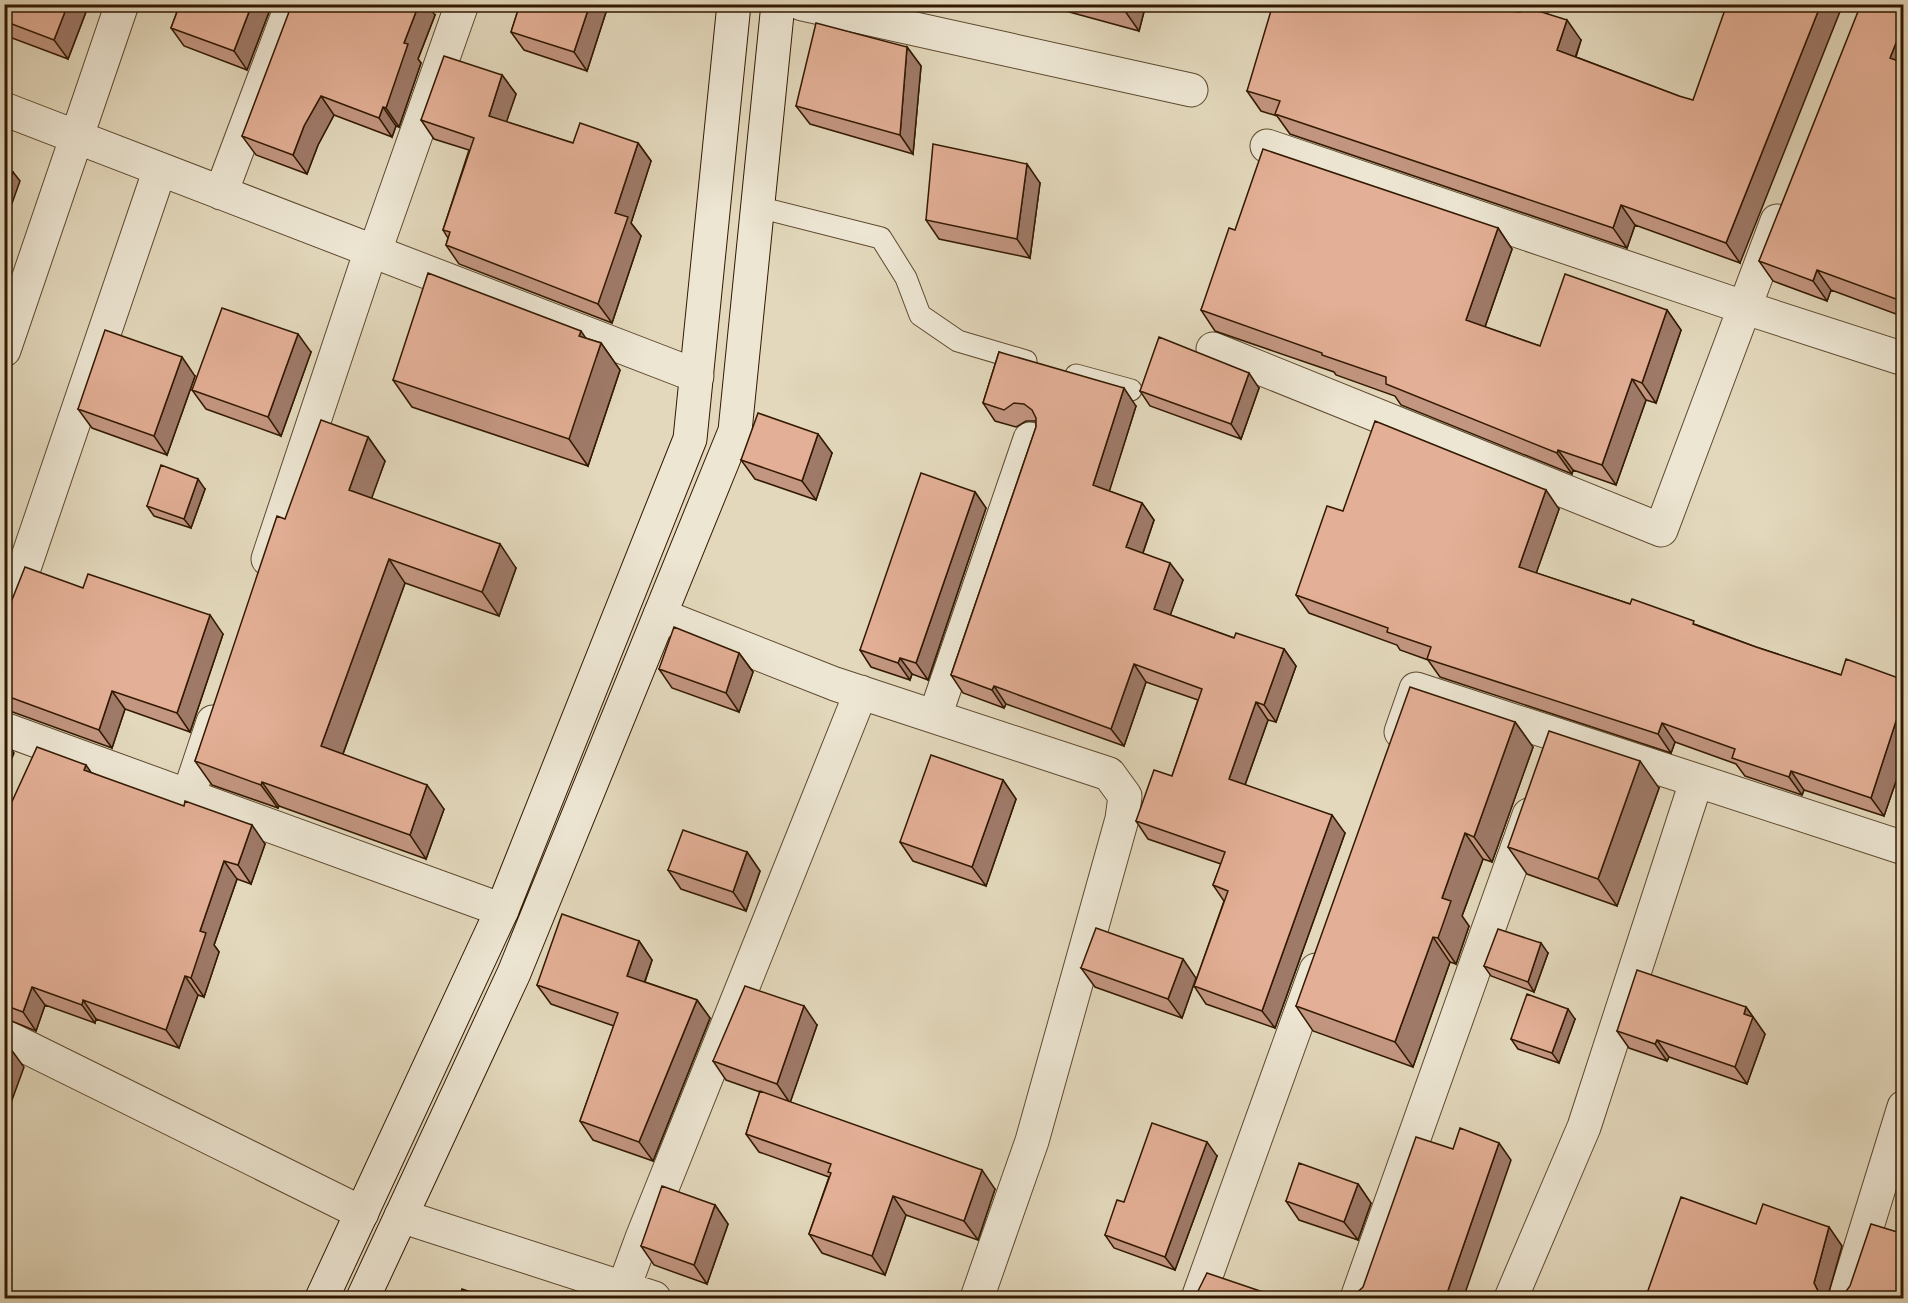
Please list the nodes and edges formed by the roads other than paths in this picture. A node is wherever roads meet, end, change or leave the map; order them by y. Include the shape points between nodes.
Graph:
1 (122, 4) edge
2 (292, 4) edge
3 (462, 4) edge
4 (734, 4) edge
5 (778, 4) edge
6 (802, 4) edge
7 (1191, 90) dead end
8 (4, 109) edge
9 (78, 137) junction
10 (1267, 146) dead end
11 (160, 169) junction
12 (1789, 191) edge
13 (221, 193) junction
14 (758, 207) junction
15 (371, 250) junction
16 (1743, 307) junction
17 (1213, 349) dead end
18 (4, 350) edge
19 (1904, 359) edge
20 (697, 376) junction
21 (1131, 390) dead end
22 (1030, 439) edge
23 (257, 590) edge
24 (660, 615) junction
25 (4, 627) edge
26 (223, 692) edge
27 (861, 692) junction
28 (935, 716) junction
29 (4, 729) edge
30 (39, 742) junction
31 (1392, 757) edge
32 (1548, 759) junction
33 (26, 774) edge
34 (1696, 782) junction
35 (189, 794) junction
36 (1904, 848) edge
37 (502, 910) junction
38 (1328, 937) edge
39 (4, 1036) edge
40 (1904, 1107) edge
41 (362, 1213) junction
42 (401, 1216) junction
43 (633, 1295) edge
44 (322, 1299) edge
45 (363, 1299) edge
46 (977, 1299) edge
47 (1198, 1299) edge
48 (1357, 1299) edge
49 (1511, 1299) edge
50 (1845, 1299) edge

1 - 9 street
2 - 13 street
3 - 15 street via 376,249
4 - 20 street
5 - 14 street
6 - 7 street
8 - 9 street
9 - 11 street
9 - 18 street
10 - 16 street
11 - 13 street
11 - 25 street
12 - 16 street
13 - 15 street
14 - 21 lane via 881,238 906,278 920,315 958,341
14 - 24 street via 735,431
15 - 20 street
15 - 23 street
16 - 17 street via 1661,530
16 - 19 street
20 - 37 street via 690,439
22 - 28 street
24 - 27 street
24 - 42 street via 514,973
26 - 35 street
27 - 28 street
27 - 43 street via 642,1239
28 - 46 street via 1109,774 1125,796 1122,819 1032,1141
29 - 30 street
30 - 33 street
30 - 35 street
31 - 32 street via 1416,689
32 - 34 street
32 - 48 street
34 - 36 street
34 - 49 street via 1584,1127
35 - 37 street
37 - 41 street
38 - 47 street
39 - 41 street
40 - 50 street
41 - 44 street
42 - 43 street
42 - 45 street

